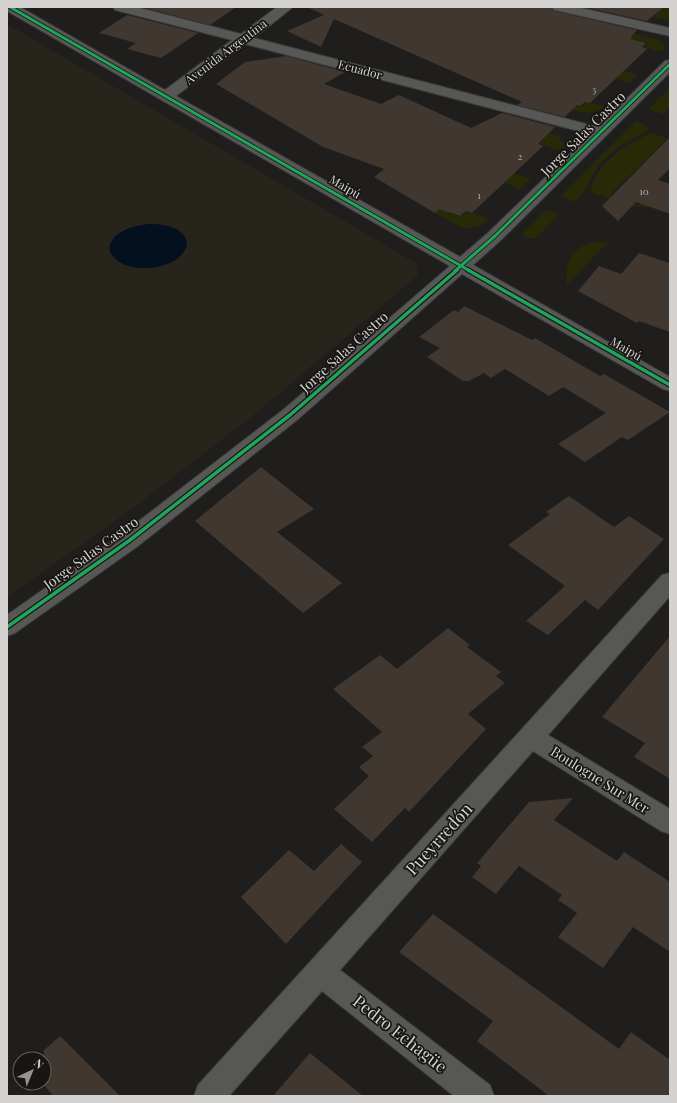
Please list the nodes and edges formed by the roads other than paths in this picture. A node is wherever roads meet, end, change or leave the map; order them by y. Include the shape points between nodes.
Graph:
1 (10, 7) edge
2 (120, 7) edge
3 (286, 7) edge
4 (559, 7) edge
5 (670, 32) edge
6 (243, 39) junction
7 (670, 64) edge
8 (166, 96) junction
9 (600, 132) junction
10 (461, 265) junction
11 (670, 385) edge
12 (670, 581) edge
13 (7, 627) edge
14 (531, 737) junction
15 (670, 823) edge
16 (320, 972) junction
17 (209, 1096) edge
18 (479, 1096) edge

1 - 8 street, Maipú
2 - 6 street, Ecuador
3 - 6 street, Avenida Argentina
4 - 5 street
6 - 8 street, Avenida Argentina
6 - 9 street, Ecuador
7 - 9 street, Jorge Salas Castro
8 - 10 street, Maipú
9 - 10 street, Jorge Salas Castro via 495,236
10 - 11 street, Maipú
10 - 13 street, Jorge Salas Castro via 290,415 130,540
12 - 14 street, Pueyrredón
14 - 15 street, Boulogne Sur Mer
14 - 16 street, Pueyrredón
16 - 17 street, Pueyrredón
16 - 18 street, Pedro Echagüe

